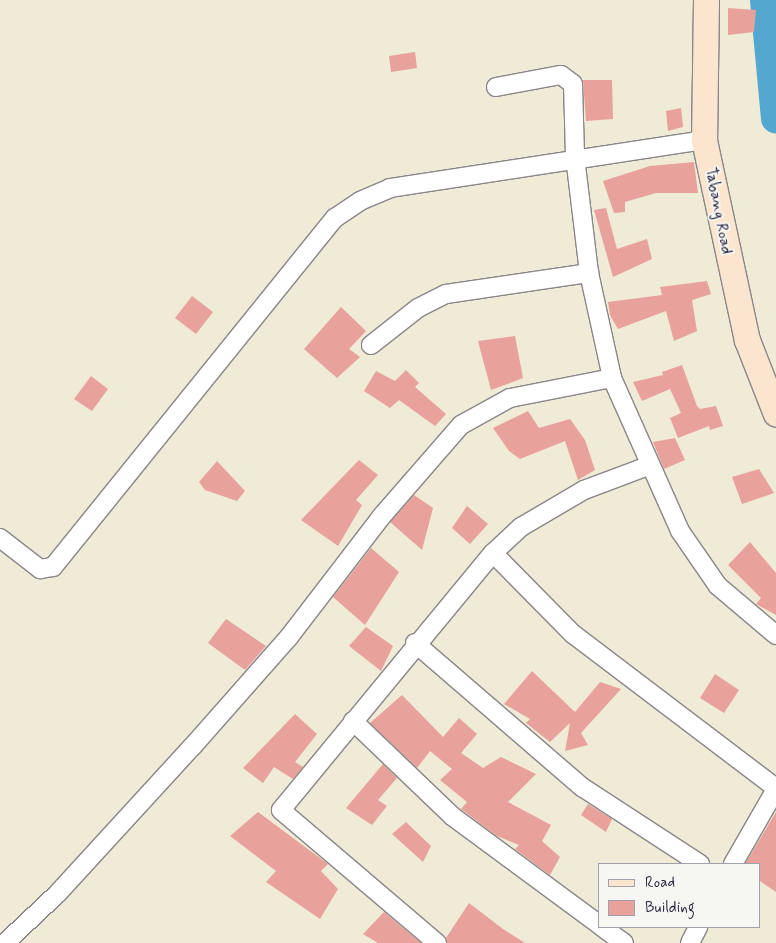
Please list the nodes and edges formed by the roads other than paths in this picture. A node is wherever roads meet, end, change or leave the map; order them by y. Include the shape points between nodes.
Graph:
1 (706, 0) edge
2 (496, 87) dead end
3 (704, 140) junction
4 (575, 157) junction
5 (589, 273) junction
6 (371, 345) dead end
7 (612, 378) junction
8 (776, 414) edge
9 (648, 466) junction
10 (0, 538) edge
11 (493, 553) junction
12 (776, 635) edge
13 (415, 643) junction
14 (354, 721) junction
15 (776, 788) edge
16 (698, 863) edge
17 (734, 863) edge
18 (598, 924) edge
19 (604, 928) edge
20 (698, 928) edge
21 (5, 943) edge
22 (437, 943) edge
23 (624, 943) edge
24 (690, 943) edge

1 - 3 main road, Tabang Road
2 - 4 street via 561,75 569,78
3 - 4 street
3 - 8 main road, Tabang Road via 747,340
4 - 5 street
4 - 10 street via 390,188 360,201 335,218 53,567 40,569
5 - 6 street via 446,294 418,308
5 - 7 street
7 - 9 street
7 - 21 street via 510,398 461,425 211,725 58,893
9 - 11 street via 584,490 521,527
9 - 12 street via 680,531 718,586
11 - 13 street
11 - 15 street via 573,634
13 - 14 street
13 - 16 street via 582,787
14 - 18 street via 452,816
14 - 22 street via 281,810
15 - 17 street
19 - 23 street
20 - 24 street

